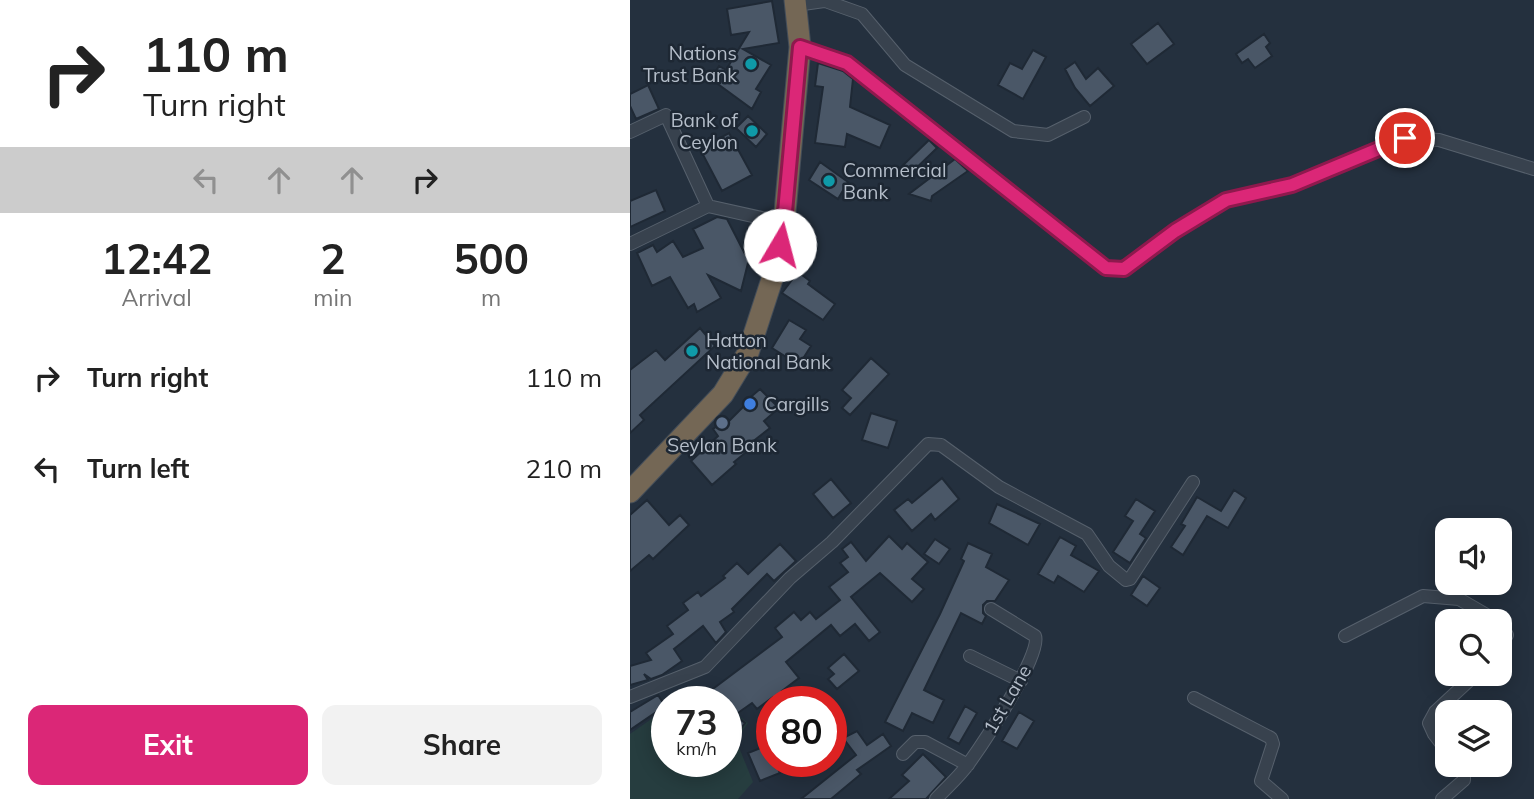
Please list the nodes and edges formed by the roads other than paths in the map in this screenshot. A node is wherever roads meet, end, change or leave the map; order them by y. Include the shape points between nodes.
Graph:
1 (830, 1) edge
2 (795, 3) edge
3 (800, 47) junction
4 (1084, 117) dead end
5 (630, 132) edge
6 (1534, 169) edge
7 (708, 206) junction
8 (784, 223) junction
9 (630, 244) edge
10 (1193, 482) dead end
11 (630, 492) edge
12 (991, 609) dead end
13 (1477, 609) edge
14 (1345, 636) dead end
15 (970, 656) dead end
16 (1021, 681) junction
17 (1463, 686) edge
18 (630, 697) edge
19 (1194, 698) dead end
20 (1448, 700) edge
21 (1435, 712) edge
22 (1435, 735) edge
23 (903, 754) dead end
24 (968, 765) junction
25 (1464, 777) edge
26 (936, 799) edge
27 (1282, 799) edge
28 (1442, 799) edge

1 - 2 street
1 - 4 street via 862,14 905,65 1013,131 1048,135
2 - 3 highway
3 - 6 street via 847,63 1106,268 1124,269 1226,200 1292,185 1405,138 1439,140
3 - 8 highway
5 - 7 street via 666,115
7 - 8 street
7 - 9 street
8 - 11 highway via 776,267 748,353 723,394
10 - 18 street via 1126,580 1109,566 1087,534 999,486 941,445 928,444 705,667
12 - 16 street, 1st Lane via 1038,641
13 - 14 street via 1459,598 1423,596
15 - 16 street
16 - 24 street, 1st Lane
17 - 20 street
19 - 27 street via 1270,738 1273,744 1261,781
21 - 22 street via 1429,723
23 - 24 street via 915,742 925,742
24 - 26 street, 1st Lane
25 - 28 street

